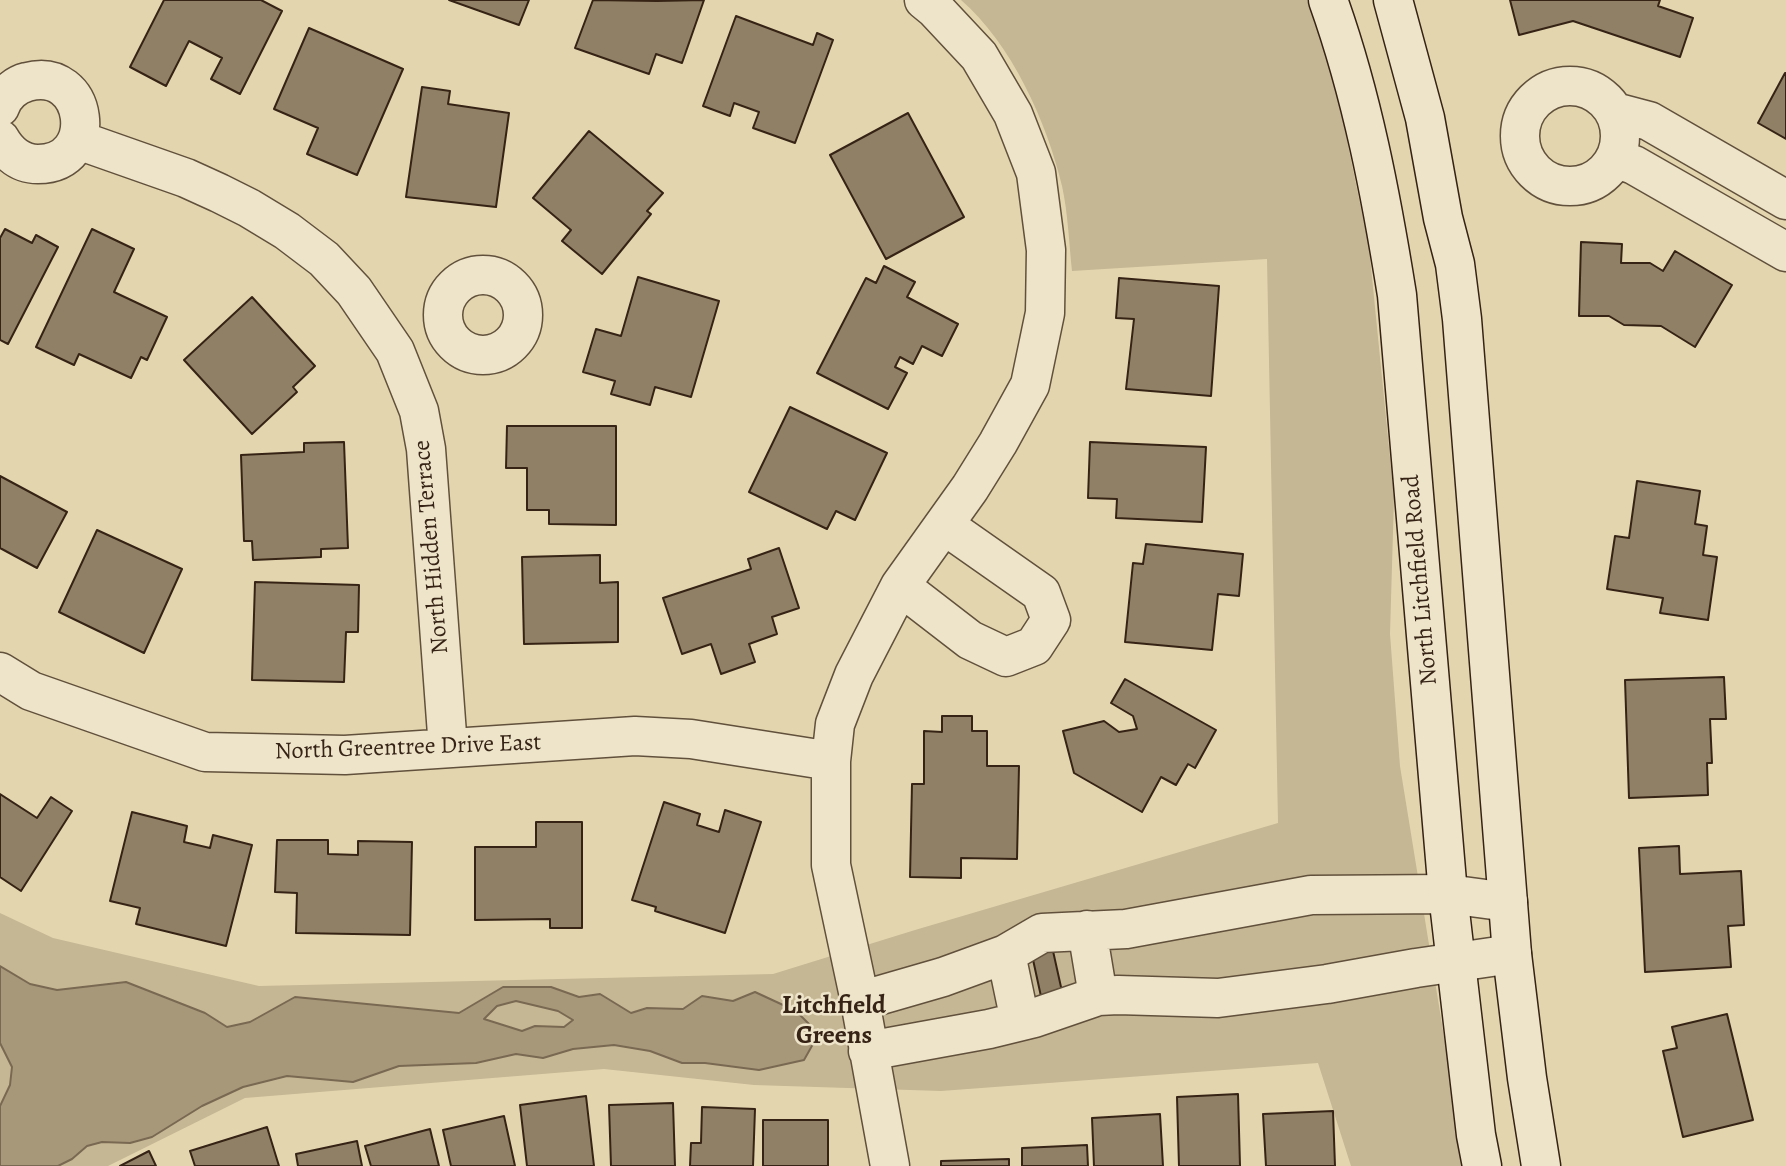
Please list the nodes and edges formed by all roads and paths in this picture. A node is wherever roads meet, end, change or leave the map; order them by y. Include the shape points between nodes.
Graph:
1 (924, 0) edge
2 (1328, 0) edge
3 (1393, 0) edge
4 (0, 107) edge
5 (1615, 112) junction
6 (0, 139) edge
7 (78, 140) junction
8 (1615, 158) junction
9 (1786, 200) edge
10 (1786, 252) edge
11 (445, 329) dead end
12 (395, 351) junction
13 (944, 525) junction
14 (900, 586) junction
15 (0, 672) edge
16 (448, 748) junction
17 (831, 761) junction
18 (1448, 894) junction
19 (1508, 902) junction
20 (1087, 930) junction
21 (1006, 954) junction
22 (1512, 954) junction
23 (1456, 962) junction
24 (1098, 996) junction
25 (860, 1001) junction
26 (1020, 1021) junction
27 (868, 1051) junction
28 (890, 1166) edge
29 (1482, 1166) edge
30 (1541, 1166) edge

1 - 13 street via 979,57 1013,114 1036,173 1046,250 1045,313 1030,385
2 - 18 street, North Litchfield Road via 1364,120 1397,295
3 - 19 street via 1426,118 1455,264
4 - 7 street via 12,90 24,83 52,82 75,99 80,112
5 - 8 street via 1620,143
5 - 8 street via 1591,90 1558,87 1530,106 1520,137 1531,168 1559,186 1592,182
5 - 9 street via 1649,121
6 - 7 street via 8,152 32,164 59,160
7 - 12 street, North Hidden Terrace via 186,178 287,232 324,259 354,291
8 - 10 street
11 - 12 street
12 - 16 street, North Hidden Terrace via 419,411 426,450
13 - 14 street
13 - 14 street via 1041,593 1051,620 1034,646 1006,657 970,640
14 - 17 street via 835,723
15 - 16 street, North Greentree Drive East via 31,691 205,752 345,755
16 - 17 street, North Greentree Drive East via 635,736 691,739
17 - 25 street via 831,865
18 - 19 street
18 - 20 street via 1311,895 1126,929
18 - 23 street, North Litchfield Road
19 - 22 street
20 - 21 street via 1042,933
20 - 24 street
21 - 25 street via 943,978
21 - 26 street
22 - 23 street
22 - 30 street
23 - 24 street via 1218,998
23 - 29 street, North Litchfield Road
24 - 26 street
25 - 27 street
26 - 27 street
27 - 28 street

